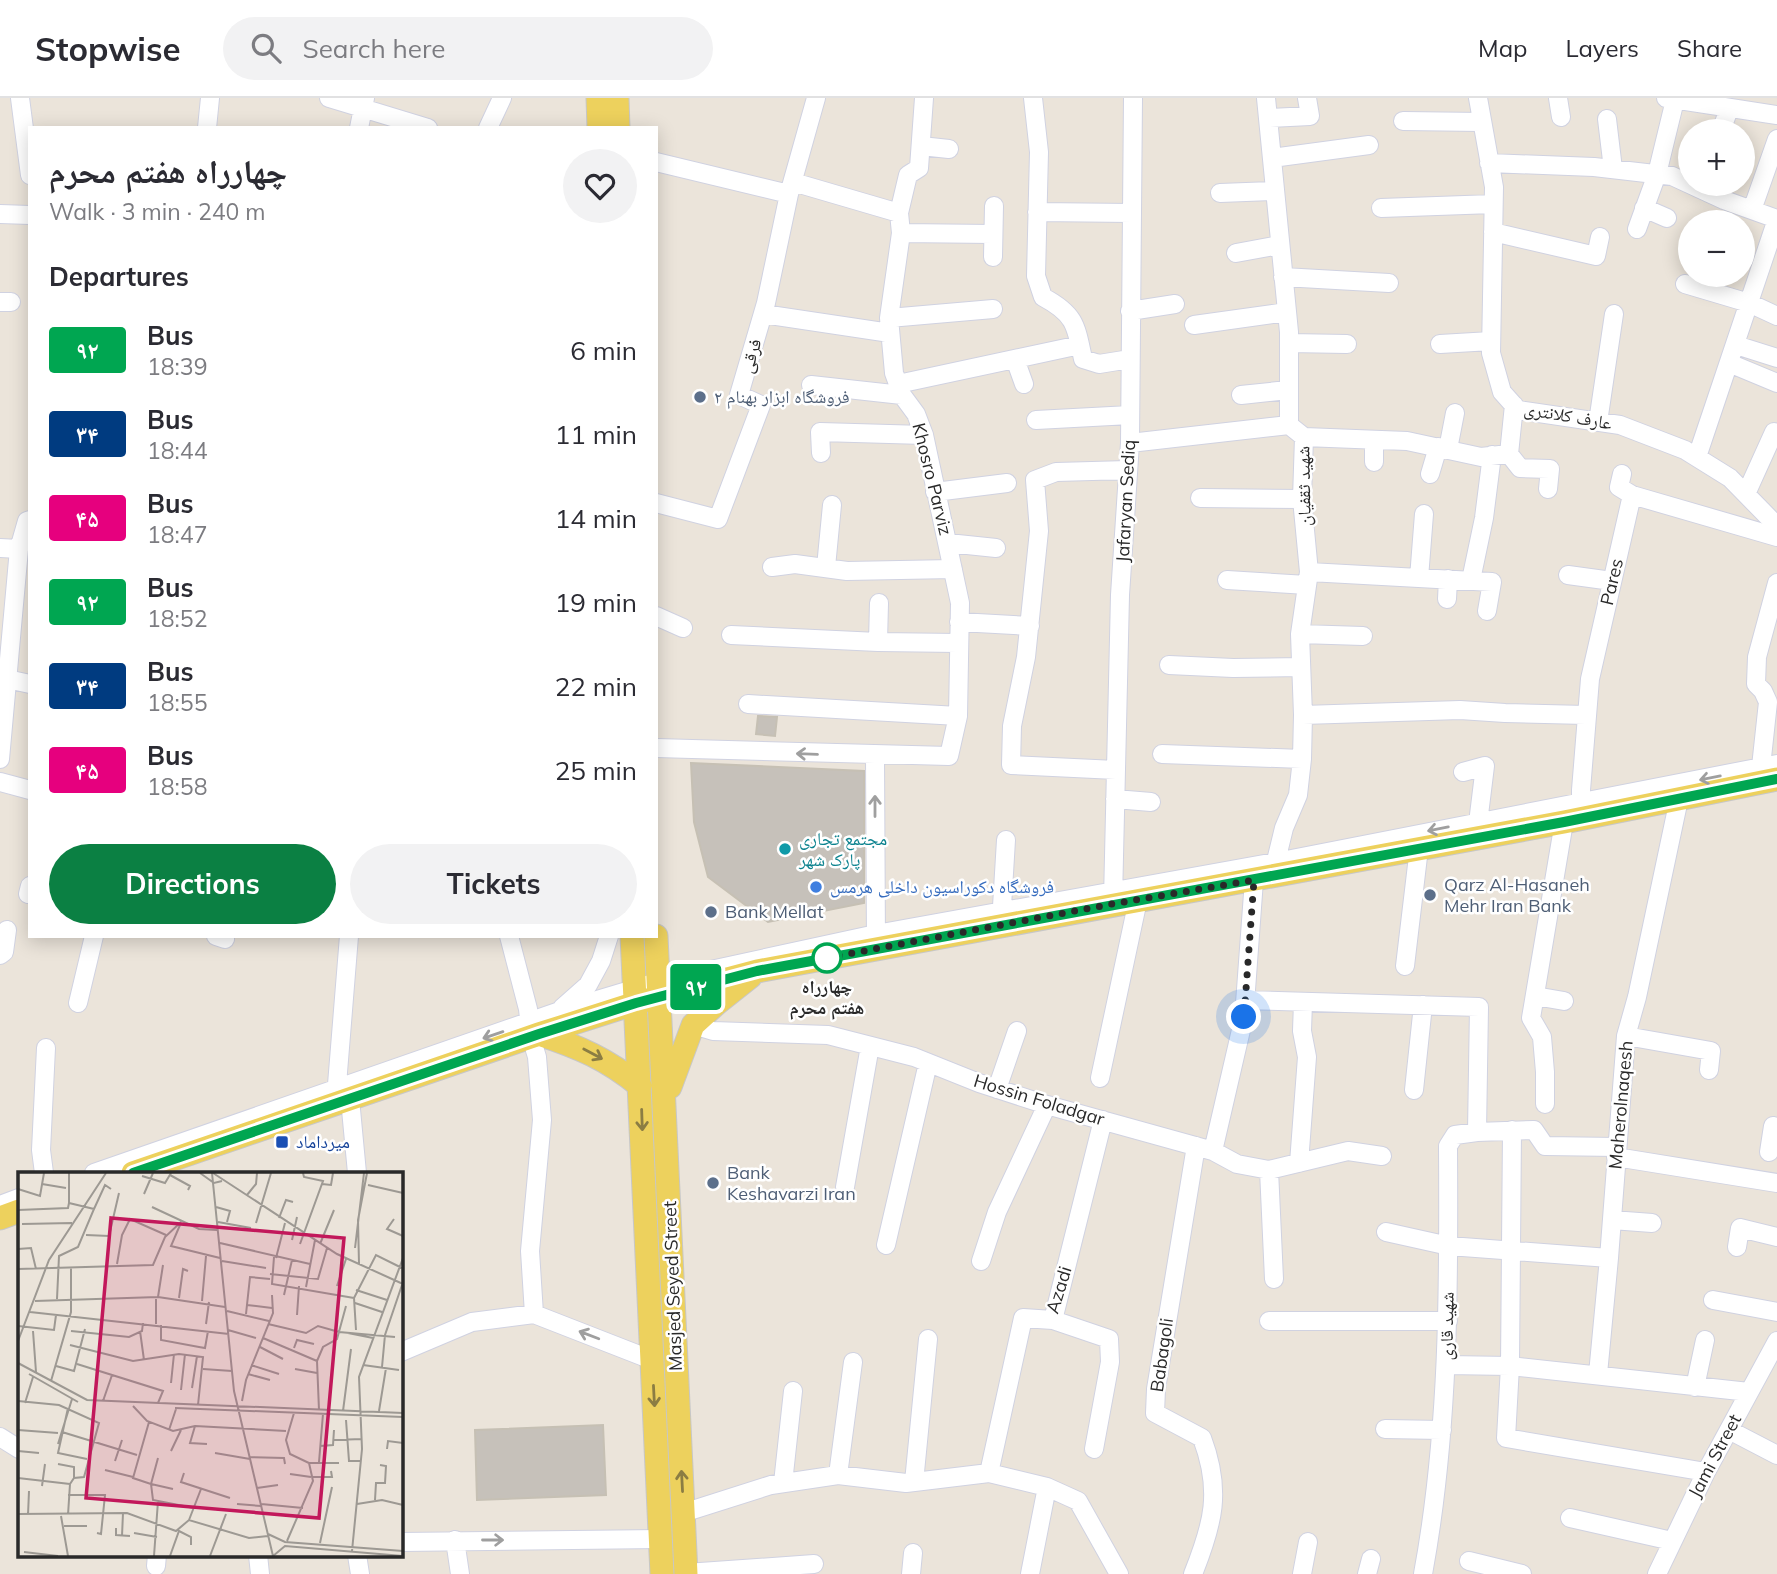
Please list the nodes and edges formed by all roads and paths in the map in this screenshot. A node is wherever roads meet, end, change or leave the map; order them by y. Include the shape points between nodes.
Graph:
1 (20, 98) edge
2 (210, 98) edge
3 (329, 98) edge
4 (502, 98) edge
5 (598, 98) edge
6 (617, 98) edge
7 (816, 98) edge
8 (924, 98) edge
9 (1033, 98) edge
10 (1133, 98) edge
11 (1266, 98) edge
12 (1307, 98) edge
13 (1479, 98) edge
14 (1558, 98) edge
15 (1671, 99) edge
16 (364, 103) edge
17 (1729, 109) junction
18 (1777, 115) edge
19 (1561, 117) dead end
20 (1268, 118) junction
21 (1607, 119) dead end
22 (1725, 119) edge
23 (1403, 121) dead end
24 (1482, 122) junction
25 (207, 126) edge
26 (359, 126) edge
27 (419, 126) edge
28 (489, 126) edge
29 (599, 126) edge
30 (618, 126) edge
31 (1369, 145) dead end
32 (921, 146) junction
33 (1775, 148) edge
34 (949, 149) dead end
35 (1272, 158) junction
36 (28, 160) edge
37 (658, 162) edge
38 (1489, 163) junction
39 (1613, 169) junction
40 (1657, 174) junction
41 (1678, 178) edge
42 (1769, 184) edge
43 (791, 188) junction
44 (1275, 191) junction
45 (1220, 193) dead end
46 (1722, 196) edge
47 (1493, 204) junction
48 (994, 206) dead end
49 (1381, 208) dead end
50 (1644, 208) junction
51 (1752, 210) joint
52 (1755, 211) edge
53 (1037, 212) junction
54 (899, 213) junction
55 (1132, 213) junction
56 (0, 215) edge
57 (28, 215) edge
58 (1667, 218) dead end
59 (1777, 219) edge
60 (1637, 229) dead end
61 (1493, 232) junction
62 (901, 233) junction
63 (993, 234) junction
64 (1600, 237) dead end
65 (1280, 245) junction
66 (1236, 253) dead end
67 (1772, 253) edge
68 (993, 257) dead end
69 (1283, 277) junction
70 (1389, 283) dead end
71 (1695, 287) edge
72 (1749, 303) junction
73 (1175, 304) dead end
74 (993, 309) dead end
75 (1130, 311) junction
76 (1287, 312) junction
77 (763, 314) junction
78 (1614, 314) dead end
79 (1777, 316) edge
80 (1194, 325) dead end
81 (890, 326) junction
82 (1491, 341) junction
83 (1289, 343) junction
84 (1347, 344) dead end
85 (1440, 344) dead end
86 (1080, 345) junction
87 (1736, 345) junction
88 (1777, 358) edge
89 (1015, 359) junction
90 (1130, 359) junction
91 (1729, 363) junction
92 (1777, 383) edge
93 (1024, 384) dead end
94 (811, 385) dead end
95 (900, 389) junction
96 (1288, 390) junction
97 (1241, 395) dead end
98 (1514, 405) junction
99 (1455, 413) dead end
100 (1130, 415) junction
101 (1036, 420) dead end
102 (1598, 422) junction
103 (1289, 425) junction
104 (1774, 432) dead end
105 (924, 435) junction
106 (1304, 438) junction
107 (1374, 440) junction
108 (1130, 443) junction
109 (1443, 448) junction
110 (821, 453) dead end
111 (1500, 454) junction
112 (1696, 457) junction
113 (1374, 462) dead end
114 (1128, 470) junction
115 (1430, 474) dead end
116 (1622, 474) dead end
117 (1007, 483) dead end
118 (1548, 489) dead end
119 (936, 492) junction
120 (1746, 494) junction
121 (1632, 495) junction
122 (1200, 498) dead end
123 (1303, 499) junction
124 (658, 504) edge
125 (832, 505) dead end
126 (1424, 514) dead end
127 (28, 518) edge
128 (1777, 526) edge
129 (1777, 537) edge
130 (948, 542) junction
131 (0, 548) edge
132 (996, 548) dead end
133 (19, 549) junction
134 (772, 567) dead end
135 (826, 567) junction
136 (953, 569) junction
137 (1568, 575) dead end
138 (1419, 578) junction
139 (1308, 579) junction
140 (1448, 579) junction
141 (1227, 580) dead end
142 (1471, 580) junction
143 (1612, 581) junction
144 (1777, 583) edge
145 (1447, 599) dead end
146 (880, 603) dead end
147 (1774, 605) edge
148 (1487, 611) dead end
149 (658, 617) edge
150 (959, 622) junction
151 (1030, 626) junction
152 (683, 628) dead end
153 (1300, 634) junction
154 (731, 635) dead end
155 (1363, 636) dead end
156 (1770, 637) edge
157 (878, 642) junction
158 (958, 643) junction
159 (1169, 665) dead end
160 (1301, 667) junction
161 (7, 679) junction
162 (28, 684) edge
163 (748, 704) dead end
164 (1303, 715) junction
165 (1586, 715) junction
166 (958, 716) junction
167 (658, 748) edge
168 (1162, 754) dead end
169 (875, 756) junction
170 (0, 759) edge
171 (1302, 759) junction
172 (1116, 770) junction
173 (1463, 772) dead end
174 (1768, 774) edge
175 (0, 782) edge
176 (28, 789) edge
177 (1115, 799) junction
178 (1679, 799) junction
179 (1152, 802) dead end
180 (1576, 815) junction
181 (1477, 829) junction
182 (1006, 839) dead end
183 (1419, 848) junction
184 (1268, 873) junction
185 (1113, 898) junction
186 (1138, 900) junction
187 (1001, 919) junction
188 (7, 930) dead end
189 (94, 938) edge
190 (349, 938) edge
191 (510, 938) edge
192 (608, 938) edge
193 (632, 938) edge
194 (656, 938) edge
195 (876, 941) junction
196 (0, 954) edge
197 (1405, 966) dead end
198 (757, 971) junction
199 (660, 989) junction
200 (636, 995) junction
201 (1535, 996) junction
202 (1246, 1000) junction
203 (1564, 1001) dead end
204 (1303, 1002) junction
205 (78, 1003) dead end
206 (1423, 1005) junction
207 (557, 1012) junction
208 (693, 1026) junction
209 (533, 1031) junction
210 (1017, 1031) dead end
211 (1626, 1036) junction
212 (870, 1046) junction
213 (46, 1048) dead end
214 (928, 1063) junction
215 (1709, 1070) dead end
216 (1100, 1078) dead end
217 (640, 1086) junction
218 (997, 1089) junction
219 (1414, 1090) dead end
220 (341, 1097) junction
221 (665, 1104) junction
222 (1545, 1104) dead end
223 (1047, 1105) junction
224 (1103, 1120) junction
225 (1777, 1127) edge
226 (1512, 1130) junction
227 (1477, 1132) junction
228 (1205, 1149) junction
229 (1616, 1152) junction
230 (1769, 1152) dead end
231 (1382, 1156) dead end
232 (1299, 1163) junction
233 (160, 1169) edge
234 (1269, 1170) junction
235 (44, 1172) edge
236 (97, 1172) edge
237 (140, 1172) edge
238 (357, 1172) edge
239 (1777, 1183) edge
240 (845, 1187) dead end
241 (18, 1198) edge
242 (0, 1205) edge
243 (18, 1211) edge
244 (0, 1218) edge
245 (1612, 1220) junction
246 (1652, 1223) dead end
247 (1386, 1233) dead end
248 (1777, 1237) edge
249 (886, 1245) dead end
250 (1449, 1246) junction
251 (1737, 1247) dead end
252 (1512, 1251) junction
253 (1609, 1258) junction
254 (981, 1261) dead end
255 (1274, 1279) dead end
256 (1713, 1300) dead end
257 (1777, 1312) edge
258 (534, 1314) junction
259 (1054, 1320) junction
260 (1269, 1321) dead end
261 (1448, 1321) junction
262 (928, 1339) dead end
263 (1705, 1339) dead end
264 (1777, 1341) edge
265 (402, 1352) edge
266 (652, 1360) junction
267 (852, 1362) dead end
268 (1447, 1365) junction
269 (1510, 1366) junction
270 (1598, 1374) junction
271 (1695, 1387) junction
272 (793, 1391) dead end
273 (1749, 1392) junction
274 (1385, 1429) dead end
275 (1442, 1430) junction
276 (1729, 1430) junction
277 (0, 1437) edge
278 (18, 1447) edge
279 (1094, 1448) dead end
280 (1777, 1455) edge
281 (1706, 1472) junction
282 (989, 1473) junction
283 (838, 1475) junction
284 (914, 1482) junction
285 (774, 1485) junction
286 (1046, 1494) junction
287 (683, 1513) junction
288 (1570, 1518) dead end
289 (660, 1539) junction
290 (455, 1540) junction
291 (1672, 1541) junction
292 (402, 1542) edge
293 (1308, 1542) dead end
294 (913, 1553) dead end
295 (258, 1556) edge
296 (357, 1556) edge
297 (1469, 1561) dead end
298 (814, 1564) dead end
299 (1116, 1568) edge
300 (1512, 1573) edge
301 (260, 1574) edge
302 (360, 1574) edge
303 (460, 1574) edge
304 (662, 1574) edge
305 (686, 1574) edge
306 (911, 1574) edge
307 (1030, 1574) edge
308 (1193, 1574) edge
309 (1302, 1574) edge
310 (1423, 1574) edge
311 (1657, 1574) edge

1 - 36 street
2 - 25 street
3 - 16 street
4 - 28 street
5 - 29 main road
6 - 30 main road
7 - 43 street, فرقی
8 - 32 street, Khosro Parviz
9 - 53 street via 1039,152
10 - 55 street, Jafaryan Sediq
11 - 20 street, شهید ثقفیان
12 - 20 street via 1310,116
13 - 24 street, عارف کلانتری
14 - 19 street
15 - 17 street
15 - 40 street
16 - 26 street
16 - 27 street
17 - 18 street
17 - 22 street
20 - 35 street, شهید ثقفیان
21 - 39 street
23 - 24 street
24 - 38 street, عارف کلانتری
31 - 35 street
32 - 34 street
32 - 54 street, Khosro Parviz via 919,168 908,176
33 - 42 street
35 - 44 street, شهید ثقفیان
37 - 43 street
38 - 39 street via 1562,174
38 - 47 street, عارف کلانتری
39 - 40 street
40 - 41 street
40 - 50 street
42 - 51 street
43 - 54 street
43 - 77 street, فرقی
44 - 45 street
44 - 65 street, شهید ثقفیان
46 - 51 street
47 - 49 street
47 - 61 street, عارف کلانتری
48 - 63 street
50 - 58 street
50 - 60 street
52 - 59 street
53 - 55 street
53 - 86 street via 1036,275 1043,297 1071,317
54 - 62 street, Khosro Parviz
55 - 75 street, Jafaryan Sediq
56 - 57 street
59 - 67 street
61 - 64 street via 1596,256
61 - 82 street, عارف کلانتری
62 - 63 street
62 - 81 street, Khosro Parviz
63 - 68 street
65 - 66 street
65 - 69 street, شهید ثقفیان
67 - 72 street
69 - 70 street
69 - 76 street, شهید ثقفیان
71 - 72 street
72 - 79 street
72 - 87 street
73 - 75 street
74 - 81 street
75 - 90 street, Jafaryan Sediq
76 - 80 street
76 - 83 street, شهید ثقفیان
77 - 81 street
77 - 124 street, فرقی via 739,395 761,405 718,519
78 - 102 street
81 - 95 street, Khosro Parviz
82 - 85 street
82 - 98 street, عارف کلانتری via 1503,392
83 - 84 street
83 - 96 street, شهید ثقفیان
86 - 89 street
86 - 90 street via 1083,359 1098,364
87 - 88 street
87 - 91 street
89 - 93 street
89 - 95 street
90 - 100 street, Jafaryan Sediq
91 - 92 street
91 - 112 street
94 - 95 street
95 - 105 street, Khosro Parviz
96 - 97 street
96 - 103 street, شهید ثقفیان
98 - 102 street, عارف کلانتری via 1518,410
98 - 111 street
99 - 109 street
100 - 101 street
100 - 108 street, Jafaryan Sediq
102 - 112 street, عارف کلانتری via 1620,425
103 - 106 street, شهید ثقفیان
103 - 108 street
104 - 120 street
105 - 110 street via 820,432
105 - 119 street, Khosro Parviz
106 - 107 street
106 - 123 street, شهید ثقفیان
107 - 109 street via 1407,440
107 - 113 street
108 - 114 street, Jafaryan Sediq
109 - 111 street via 1481,457
109 - 115 street
111 - 118 street via 1520,468 1550,469
111 - 142 street
112 - 120 street, عارف کلانتری
114 - 151 street via 1055,472 1035,480 1039,531
114 - 172 street, Jafaryan Sediq
116 - 121 street via 1619,487
117 - 119 street
119 - 130 street, Khosro Parviz
120 - 128 street, عارف کلانتری
121 - 129 street
121 - 143 street, Pares
122 - 123 street
123 - 139 street, شهید ثقفیان
125 - 135 street
126 - 138 street
127 - 133 street
130 - 132 street
130 - 136 street, Khosro Parviz
131 - 133 street
133 - 161 street
134 - 135 street
135 - 136 street via 847,571
136 - 150 street, Khosro Parviz
137 - 143 street
138 - 139 street
138 - 140 street
139 - 141 street
139 - 153 street, شهید ثقفیان
140 - 142 street
140 - 145 street
142 - 148 street via 1492,582
143 - 165 street, Pares
144 - 147 street
146 - 157 street
147 - 156 street
149 - 152 street
150 - 151 street
150 - 158 street, Khosro Parviz
151 - 172 street via 1012,726 1011,765
153 - 155 street
153 - 160 street, شهید ثقفیان
154 - 157 street
156 - 174 street via 1757,657 1756,684 1768,702
157 - 158 street
158 - 166 street, Khosro Parviz
159 - 160 street via 1233,660
160 - 164 street, شهید ثقفیان
161 - 162 street
161 - 170 street
163 - 166 street
164 - 165 street via 1460,710
164 - 171 street, شهید ثقفیان
165 - 180 street, Pares
166 - 169 street, Khosro Parviz via 949,756
169 -> 167 street
168 - 171 street
195 -> 169 street
171 - 184 street, شهید ثقفیان via 1298,795
172 - 177 street, Jafaryan Sediq
173 - 181 street via 1485,766
174 - 178 main road
174 -> 180 street
175 - 176 street
177 - 179 street
177 - 185 street, Jafaryan Sediq
178 - 180 main road
178 - 211 street, Maherolnaqesh
180 - 181 main road
180 - 201 street, Pares
181 - 183 main road
181 -> 184 street
182 - 187 street
183 - 184 main road
183 - 197 street
184 - 185 street
184 - 186 main road
184 - 202 street, شهید ثقفیان
185 - 186 main road
185 - 187 main road
186 - 216 street
187 - 195 main road
188 - 196 street
189 - 205 street
190 - 220 street
191 - 209 street
192 - 207 street via 588,985
193 - 200 main road, Masjed Seyed Street
194 - 199 main road, Masjed Seyed Street
195 - 198 main road
195 - 199 street
198 - 199 main road
198 - 208 main road
199 - 200 main road
199 - 221 main road, Masjed Seyed Street
200 - 207 street
200 - 209 main road
200 - 217 main road, Masjed Seyed Street
201 - 203 street
201 - 222 street, Pares via 1531,1018 1542,1037
202 - 204 street
202 - 228 street, شهید ثقفیان
204 - 206 street
204 - 232 street via 1307,1057
206 - 219 street
206 - 227 street via 1479,1007
207 - 209 street
208 - 212 street, Hossin Foladgar via 713,1031 828,1035
208 - 221 main road
209 -> 217 main road via 583,1049
209 - 220 main road
209 - 258 street via 542,1120 530,1251
210 - 218 street
211 - 215 street via 1712,1051
211 - 229 street, Maherolnaqesh
212 - 214 street, Hossin Foladgar
212 - 240 street
213 - 235 street
214 - 218 street, Hossin Foladgar
214 - 249 street
217 -> 266 main road, Masjed Seyed Street
218 - 223 street, Hossin Foladgar
220 - 233 main road
220 - 236 street
220 - 238 street
287 -> 221 main road, Masjed Seyed Street
223 - 224 street, Hossin Foladgar
223 - 254 street via 997,1212
224 - 228 street, Hossin Foladgar
224 - 259 street, Azadi
225 - 230 street via 1773,1126
226 - 227 street, شهید قاری
226 - 229 street via 1534,1130 1545,1146
226 - 252 street
227 - 250 street, شهید قاری via 1455,1136 1448,1146
228 - 234 street, Hossin Foladgar via 1237,1164
228 - 308 street, Babagoli via 1156,1388 1155,1413 1202,1438 1210,1460 1214,1495 1208,1536
229 - 239 street
229 - 245 street, Maherolnaqesh
231 - 232 street, Hossin Foladgar via 1348,1151
232 - 234 street, Hossin Foladgar
233 - 237 main road
234 - 255 street
241 - 242 street
243 - 244 main road
245 - 246 street
245 - 253 street, Maherolnaqesh
247 - 250 street
248 - 251 street via 1740,1228
250 - 252 street
250 - 261 street, شهید قاری
252 - 253 street
252 - 269 street
253 - 270 street, Maherolnaqesh
256 - 257 street
258 - 265 street via 472,1322
266 -> 258 street
259 - 279 street via 1109,1339 1110,1362
259 - 282 street, Azadi via 1023,1318
260 - 261 street
261 - 268 street, شهید قاری
262 - 284 street
263 - 271 street
264 - 273 street, Jami Street
266 -> 289 main road, Masjed Seyed Street
267 - 283 street
268 - 269 street
268 - 275 street, شهید قاری
269 - 270 street
269 - 281 street via 1506,1437
270 - 271 street
271 - 273 street
272 - 285 street
273 - 276 street, Jami Street
274 - 275 street
275 - 310 street, شهید قاری
276 - 280 street
276 - 281 street, Jami Street
277 - 278 street
281 - 291 street, Jami Street
282 - 284 street
282 - 286 street
283 - 284 street
283 - 285 street
285 - 287 street
286 - 299 street via 1078,1501
286 - 307 street
287 - 305 main road, Masjed Seyed Street
288 - 291 street
290 -> 289 street
289 - 304 main road, Masjed Seyed Street
290 - 292 street
290 - 303 street
291 - 311 street, Jami Street
293 - 309 street
294 - 306 street
295 - 301 street
296 - 302 street
297 - 300 street
298 - 305 street

